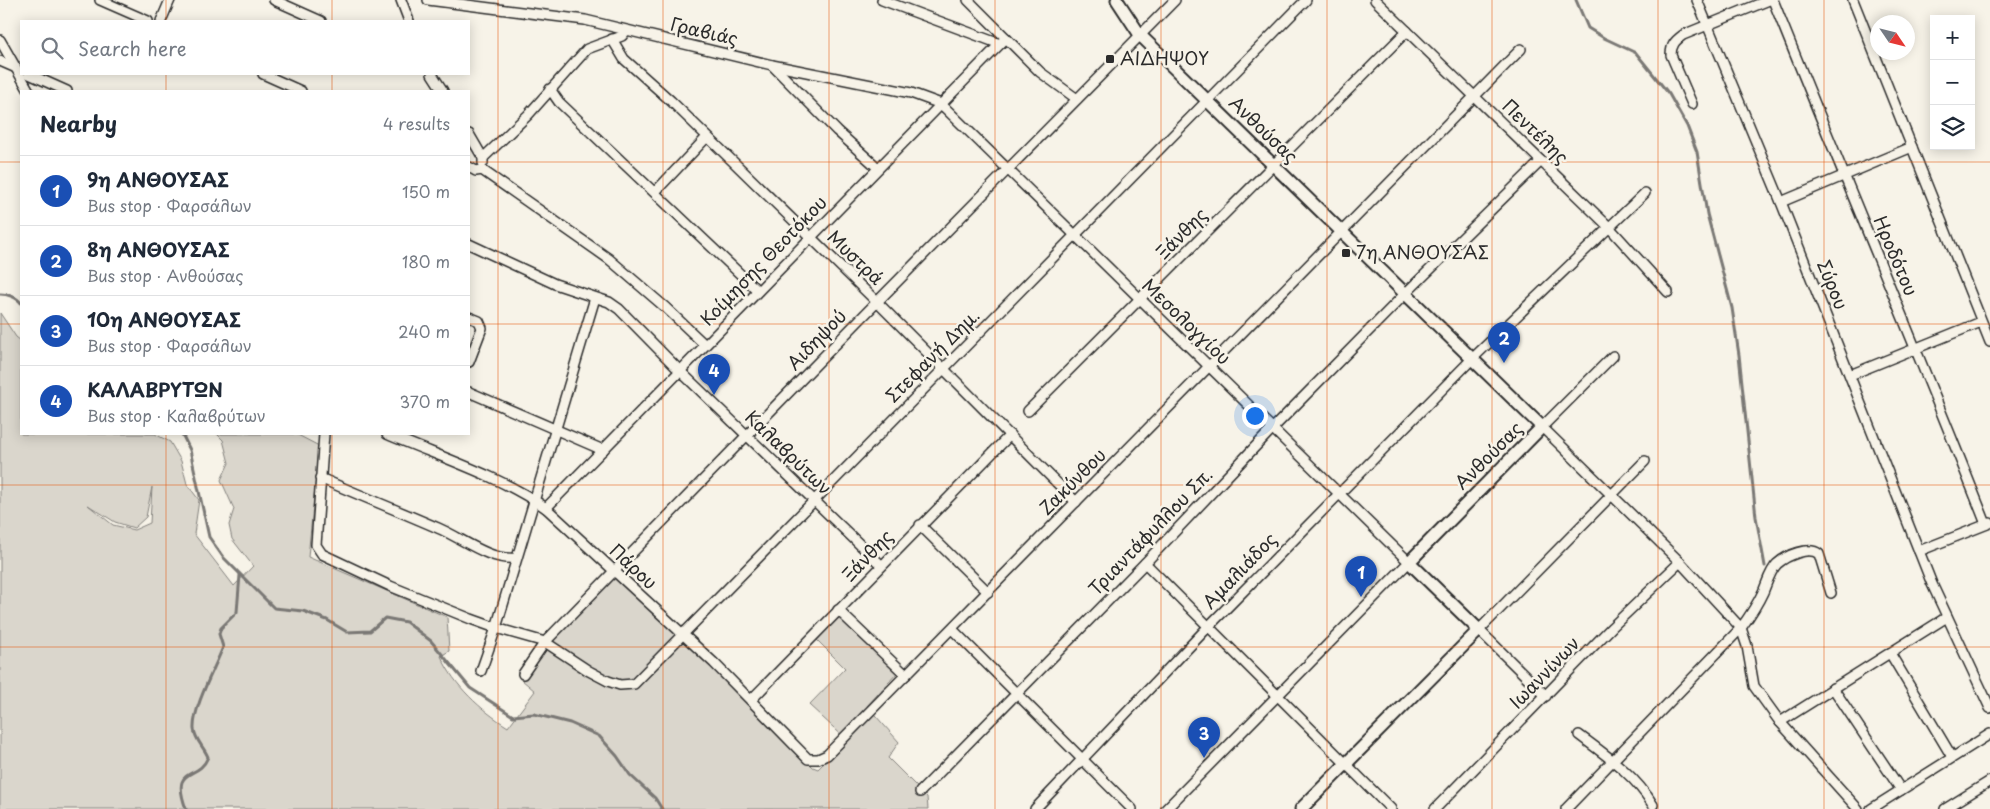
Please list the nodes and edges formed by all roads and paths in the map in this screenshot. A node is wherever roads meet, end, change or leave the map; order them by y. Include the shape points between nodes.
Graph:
1 (100, 0) edge
2 (170, 0) edge
3 (274, 0) edge
4 (401, 0) edge
5 (428, 0) edge
6 (882, 0) edge
7 (968, 0) edge
8 (1117, 0) edge
9 (1175, 0) edge
10 (1306, 0) edge
11 (1375, 0) edge
12 (1697, 0) edge
13 (1769, 0) edge
14 (1773, 0) edge
15 (1853, 0) edge
16 (146, 20) edge
17 (161, 20) edge
18 (320, 20) edge
19 (409, 20) edge
20 (1707, 26) junction
21 (626, 31) junction
22 (1407, 31) junction
23 (1140, 35) junction
24 (612, 39) junction
25 (0, 40) edge
26 (1003, 41) junction
27 (1521, 49) dead end
28 (0, 61) edge
29 (772, 65) junction
30 (18, 69) edge
31 (21, 75) edge
32 (31, 75) edge
33 (265, 75) edge
34 (433, 75) edge
35 (550, 88) junction
36 (28, 90) edge
37 (65, 90) edge
38 (299, 90) edge
39 (442, 90) edge
40 (1475, 96) junction
41 (1077, 99) junction
42 (1207, 100) junction
43 (941, 104) junction
44 (1692, 104) dead end
45 (470, 136) edge
46 (707, 137) junction
47 (1912, 147) junction
48 (483, 158) junction
49 (1541, 161) junction
50 (1273, 165) junction
51 (470, 168) edge
52 (878, 168) junction
53 (1008, 169) junction
54 (482, 170) junction
55 (1843, 176) junction
56 (655, 192) junction
57 (1645, 193) dead end
58 (1781, 202) junction
59 (1609, 227) junction
60 (1342, 232) junction
61 (1075, 235) junction
62 (810, 237) junction
63 (470, 244) edge
64 (758, 291) junction
65 (1668, 292) dead end
66 (1405, 294) junction
67 (595, 298) junction
68 (1140, 300) junction
69 (877, 302) junction
70 (470, 317) edge
71 (1981, 322) junction
72 (1990, 342) edge
73 (705, 345) junction
74 (1916, 348) junction
75 (1613, 356) dead end
76 (1472, 359) junction
77 (470, 360) edge
78 (1209, 367) junction
79 (944, 368) junction
80 (680, 371) junction
81 (1850, 375) junction
82 (470, 392) edge
83 (1028, 411) dead end
84 (1542, 427) junction
85 (1272, 429) junction
86 (556, 430) junction
87 (324, 435) edge
88 (389, 435) edge
89 (1010, 435) junction
90 (747, 436) junction
91 (603, 450) junction
92 (1645, 461) dead end
93 (320, 478) junction
94 (1339, 494) junction
95 (1612, 496) junction
96 (535, 500) junction
97 (814, 500) junction
98 (1076, 502) junction
99 (546, 508) junction
100 (1988, 524) edge
101 (920, 526) junction
102 (1919, 551) junction
103 (516, 558) junction
104 (1409, 562) junction
105 (1680, 562) junction
106 (1146, 563) junction
107 (881, 565) junction
108 (614, 571) junction
109 (988, 592) junction
110 (1831, 593) dead end
111 (838, 610) junction
112 (1947, 617) junction
113 (1208, 627) junction
114 (496, 628) junction
115 (1741, 628) junction
116 (952, 629) junction
117 (1479, 630) junction
118 (682, 634) junction
119 (545, 642) junction
120 (1890, 653) junction
121 (481, 671) dead end
122 (523, 674) dead end
123 (906, 675) junction
124 (1833, 688) junction
125 (1017, 693) junction
126 (1277, 696) junction
127 (1546, 696) junction
128 (751, 700) junction
129 (1990, 708) edge
130 (1780, 722) junction
131 (1990, 734) edge
132 (1579, 735) dead end
133 (827, 755) joint
134 (1952, 757) junction
135 (1613, 760) junction
136 (1083, 761) junction
137 (1346, 764) junction
138 (1990, 781) edge
139 (1901, 790) junction
140 (920, 792) dead end
141 (1653, 806) dead end
142 (1035, 809) edge
143 (1132, 809) edge
144 (1166, 809) edge
145 (1301, 809) edge
146 (1391, 809) edge
147 (1435, 809) edge
148 (1566, 809) edge
149 (1858, 809) edge
150 (1870, 809) edge
151 (1945, 809) edge

1 - 16 street
2 - 17 street
3 - 18 street
4 - 19 street
5 - 21 street, Γραβιάς via 585,20
6 - 26 street
7 - 26 street
8 - 23 street, Ανθούσας
9 - 23 street, Αιδηψού
10 - 42 street, Στεφανή Δημ.
11 - 22 street, Πεντέλης
12 - 20 street, Σύρου
13 - 20 street
14 - 55 street, Ηροδότου
15 - 47 street
20 - 44 street via 1682,35 1671,47 1671,56
20 - 58 street, Σύρου
21 - 24 street
21 - 29 street, Γραβιάς
22 - 40 street, Πεντέλης
22 - 50 street, Ξάνθης
23 - 41 street, Αιδηψού
23 - 42 street, Ανθούσας
24 - 35 street via 587,49
24 - 46 street, Μυστρά via 624,59
25 - 30 street
26 - 41 street
26 - 43 street, Κοίμησης Θεοτόκου
27 - 40 street, Ζακύνθου
28 - 30 street
29 - 43 street, Γραβιάς via 911,92
29 - 52 street
31 - 36 street
32 - 37 street
33 - 38 street
34 - 39 street
35 - 48 street via 528,115
35 - 56 street via 559,102
40 - 49 street, Πεντέλης
40 - 60 street, Ζακύνθου
41 - 53 street, Αιδηψού
42 - 50 street, Ανθούσας
42 - 61 street, Στεφανή Δημ.
43 - 52 street, Κοίμησης Θεοτόκου
43 - 53 street, Μεσολογγίου
45 - 48 street
46 - 56 street
46 - 62 street, Μυστρά
47 - 55 street
47 - 71 street
48 - 54 street
49 - 59 street, Πεντέλης
49 - 66 street, Τριαντάφυλλου Σπ.
50 - 60 street, Ανθούσας
50 - 68 street, Ξάνθης
51 - 54 street
52 - 62 street, Κοίμησης Θεοτόκου
53 - 61 street, Μεσολογγίου
53 - 69 street, Αιδηψού
54 - 73 street via 609,259
55 - 58 street
55 - 74 street, Ηροδότου
56 - 64 street
57 - 59 street, Αμαλιάδος
58 - 81 street, Σύρου
59 - 65 street, Πεντέλης
59 - 76 street, Αμαλιάδος
60 - 66 street, Ανθούσας
60 - 78 street, Ζακύνθου
61 - 68 street, Μεσολογγίου
61 - 79 street, Στεφανή Δημ.
62 - 64 street, Κοίμησης Θεοτόκου
62 - 69 street, Μυστρά
63 - 67 street, Καλαβρύτων via 555,284
64 - 73 street, Κοίμησης Θεοτόκου
66 - 76 street, Ανθούσας
66 - 85 street, Τριαντάφυλλου Σπ.
67 - 80 street, Καλαβρύτων via 619,309
67 - 86 street
68 - 78 street, Μεσολογγίου
68 - 83 street, Ξάνθης
69 - 79 street, Μυστρά
69 - 90 street, Αιδηψού
70 - 77 street via 479,321 482,328
71 - 72 street
71 - 74 street
73 - 80 street, Κοίμησης Θεοτόκου
74 - 81 street
74 - 100 street, Ηροδότου
75 - 84 street
76 - 84 street, Ανθούσας
76 - 94 street, Αμαλιάδος
78 - 85 street, Μεσολογγίου
78 - 98 street, Ζακύνθου
79 - 89 street, Μυστρά
79 - 97 street, Στεφανή Δημ.
80 - 90 street, Καλαβρύτων
80 - 91 street, Κοίμησης Θεοτόκου
81 - 102 street, Σύρου
82 - 86 street
84 - 95 street
84 - 104 street, Ανθούσας
85 - 94 street, Μεσολογγίου
85 - 106 street, Τριαντάφυλλου Σπ.
86 - 91 street
86 - 96 street
87 - 93 street
88 - 96 street, Πάρου via 497,479
89 - 98 street, Μυστρά
89 - 101 street, Ξάνθης
90 - 97 street, Καλαβρύτων
90 - 108 street, Αιδηψού
91 - 99 street, Κοίμησης Θεοτόκου
92 - 95 street
93 - 103 street via 446,531 496,556
93 - 114 street, Στεφανή Δημ. via 316,545 322,554
94 - 104 street, Μεσολογγίου
94 - 113 street, Αμαλιάδος
95 - 105 street
95 - 117 street
96 - 99 street, Πάρου
96 - 103 street
97 - 107 street, Καλαβρύτων
97 - 118 street, Στεφανή Δημ.
98 - 109 street, Ζακύνθου
99 - 108 street, Πάρου
100 - 102 street
101 - 107 street, Ξάνθης
101 - 109 street
102 - 112 street, Σύρου
103 - 114 street
104 - 117 street
104 - 126 street
105 - 115 street
105 - 127 street, Ιωαννίνων
106 - 113 street
106 - 125 street, Τριαντάφυλλου Σπ.
107 - 111 street, Ξάνθης
108 - 118 street, Πάρου
108 - 119 street, Αιδηψού
109 - 116 street, Ζακύνθου
110 - 115 street via 1819,554 1809,550 1790,556 1776,565
111 - 123 street
111 - 128 street, Ξάνθης
112 - 120 street
112 - 129 street, Σύρου
113 - 126 street
113 - 136 street, Αμαλιάδος
114 - 119 street, Στεφανή Δημ.
114 - 121 street
115 - 130 street via 1754,686
115 - 135 street
116 - 123 street, Ζακύνθου
116 - 125 street
117 - 127 street
117 - 137 street
118 - 119 street, Στεφανή Δημ. via 634,684 627,685 608,681
118 - 128 street, Πάρου
119 - 122 street, Αιδηψού
120 - 124 street
120 - 134 street
123 - 133 street, Ζακύνθου
124 - 130 street
124 - 139 street
125 - 136 street
125 - 140 street, Τριαντάφυλλου Σπ.
126 - 137 street
126 - 144 street
127 - 147 street, Ιωαννίνων
128 - 133 street, Πάρου via 808,759
130 - 149 street
131 - 134 street
132 - 135 street
134 - 139 street
135 - 141 street via 1644,791
135 - 148 street
136 - 142 street, Αμαλιάδος
136 - 143 street
137 - 145 street
137 - 146 street
138 - 151 street
139 - 150 street

